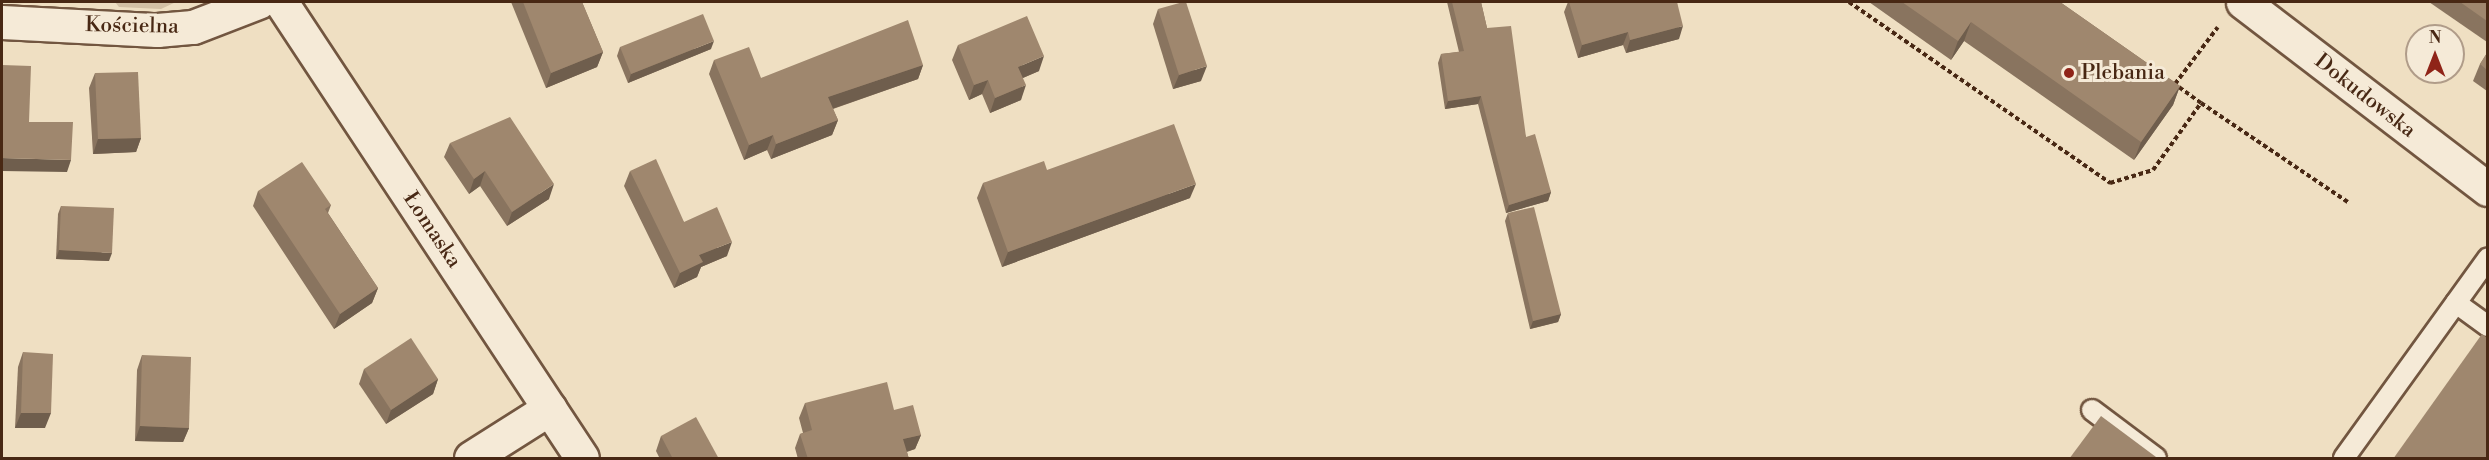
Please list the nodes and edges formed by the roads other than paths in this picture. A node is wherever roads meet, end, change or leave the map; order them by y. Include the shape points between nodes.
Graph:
1 (258, 2) edge
2 (281, 2) edge
3 (2234, 10) edge
4 (2, 22) edge
5 (2487, 189) edge
6 (2487, 258) edge
7 (2456, 303) junction
8 (2487, 326) edge
9 (550, 408) junction
10 (2092, 410) dead end
11 (471, 459) edge
12 (582, 459) edge
13 (2156, 459) edge
14 (2344, 459) edge

1 - 4 street, Kościelna via 193,27 158,30
2 - 9 street, Łomaska
3 - 5 street, Dokudowska
6 - 7 lane
7 - 8 lane
7 - 14 lane
9 - 11 street
9 - 12 street, Łomaska
10 - 13 lane

